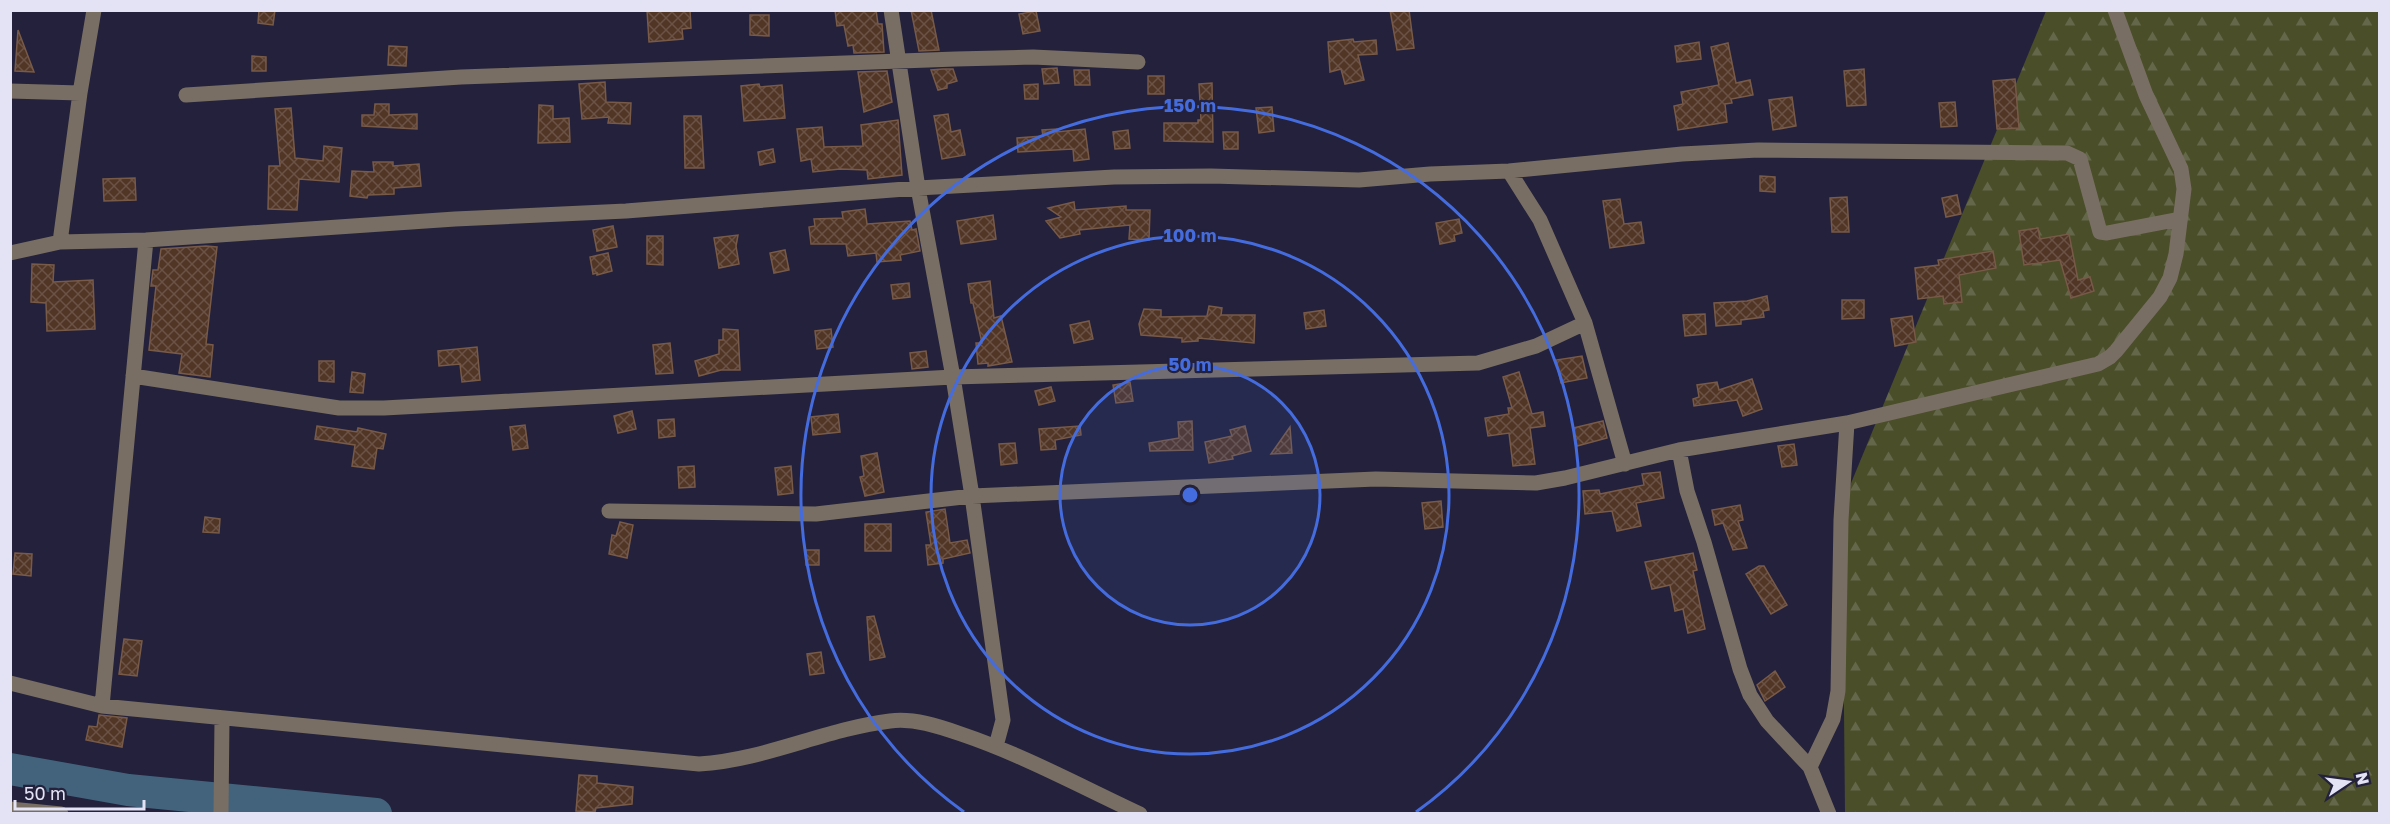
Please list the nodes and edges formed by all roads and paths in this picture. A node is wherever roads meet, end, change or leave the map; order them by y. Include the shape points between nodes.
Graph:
1 (94, 10) edge
2 (891, 10) edge
3 (2115, 10) edge
4 (899, 62) junction
5 (1138, 62) dead end
6 (10, 91) edge
7 (80, 93) junction
8 (186, 94) dead end
9 (1509, 171) junction
10 (918, 188) junction
11 (2180, 219) junction
12 (147, 240) junction
13 (60, 242) junction
14 (10, 254) edge
15 (1586, 323) junction
16 (133, 376) junction
17 (954, 376) junction
18 (1847, 423) junction
19 (1679, 450) junction
20 (1625, 464) junction
21 (972, 496) junction
22 (609, 511) dead end
23 (10, 683) edge
24 (102, 706) junction
25 (222, 719) junction
26 (996, 746) junction
27 (1810, 767) junction
28 (10, 809) edge
29 (61, 813) edge
30 (221, 813) edge
31 (1140, 813) edge
32 (1828, 813) edge

1 - 7 street
2 - 4 street
3 - 11 street via 2146,95 2181,169 2184,189
4 - 5 street via 1033,57
4 - 8 street via 461,77
4 - 10 street
6 - 7 street
7 - 13 street
9 - 10 street via 1359,180 1114,177
9 - 11 street via 1758,150 2067,153 2080,159 2100,232
9 - 15 street via 1540,220
10 - 12 street via 626,211
10 - 17 street
11 - 18 street via 2173,268 2160,297 2110,357 2098,364
12 - 13 street
12 - 16 street
13 - 14 street
15 - 17 street via 1536,346 1478,363
15 - 20 street
16 - 17 street via 339,408
16 - 24 street
17 - 21 street
18 - 19 street
18 - 27 street via 1838,691 1833,719
19 - 20 street
19 - 27 street via 1687,491 1750,695 1767,721
20 - 21 street via 1536,483 1376,479
21 - 22 street via 816,514
21 - 26 street via 1003,720
23 - 24 street
24 - 25 street
25 - 26 street via 699,764 752,756 867,725 902,720 941,727
25 - 30 street
26 - 31 street
27 - 32 street
28 - 29 street

